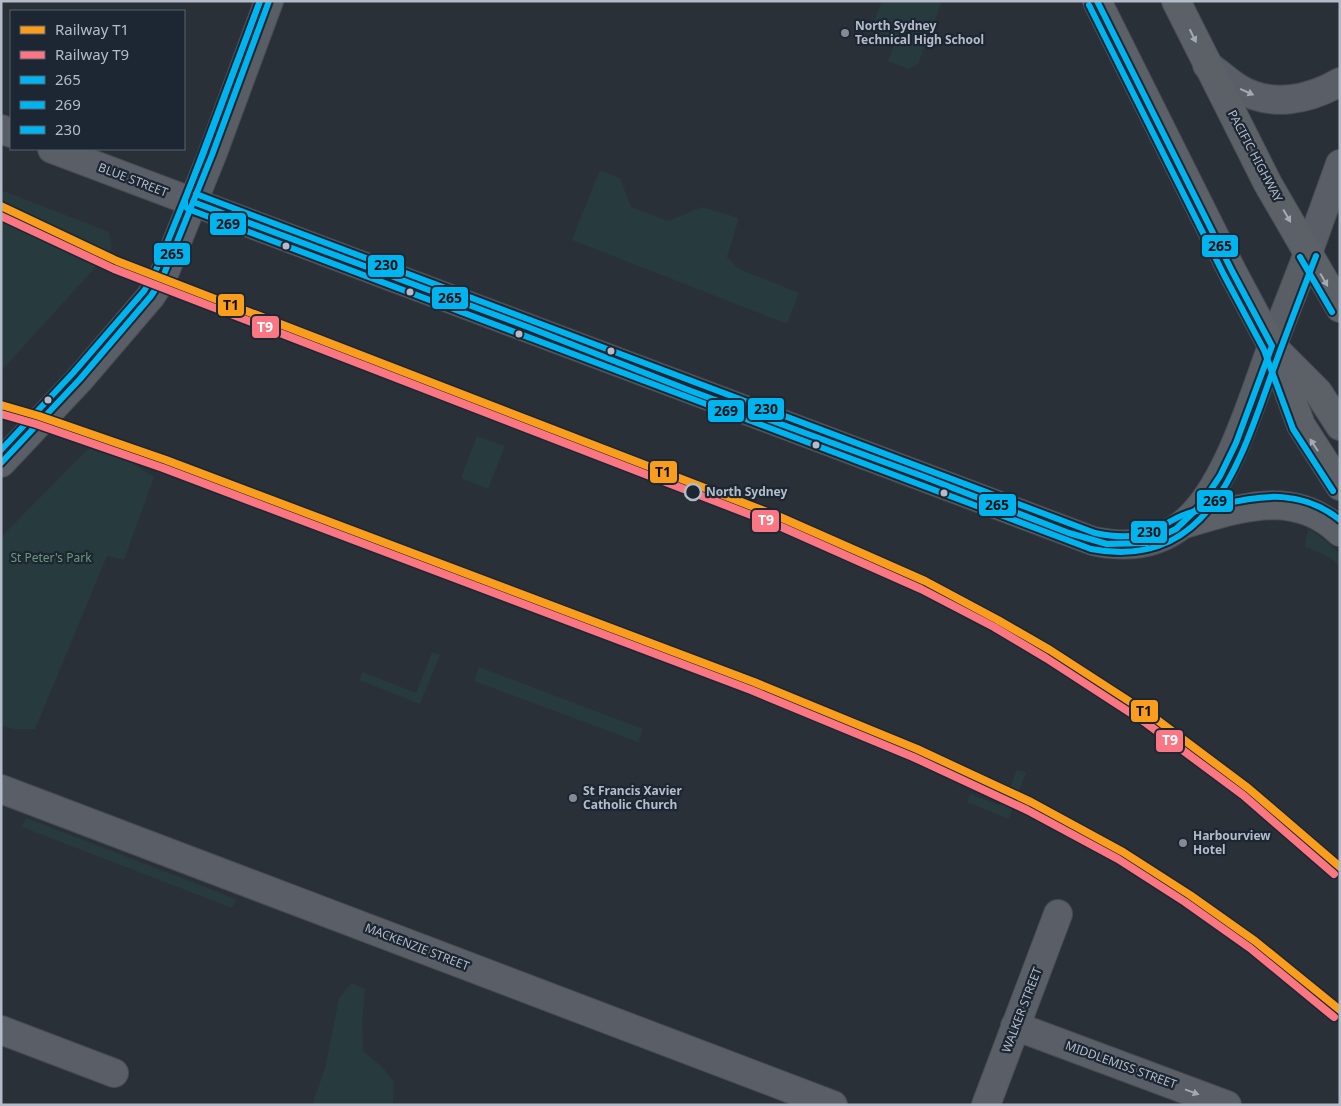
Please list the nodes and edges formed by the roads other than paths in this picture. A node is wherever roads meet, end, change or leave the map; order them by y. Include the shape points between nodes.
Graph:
1 (269, 1) edge
2 (1097, 1) edge
3 (1176, 1) edge
4 (1207, 65) junction
5 (1340, 82) edge
6 (55, 150) edge
7 (1340, 164) edge
8 (193, 202) junction
9 (1308, 253) junction
10 (1340, 308) edge
11 (1272, 346) junction
12 (1340, 426) edge
13 (1, 463) edge
14 (1340, 486) edge
15 (1184, 524) junction
16 (1340, 532) edge
17 (1, 789) edge
18 (1058, 914) dead end
19 (1015, 1026) junction
20 (1, 1030) edge
21 (114, 1072) dead end
22 (833, 1105) edge
23 (986, 1105) edge
24 (1227, 1105) edge

1 - 8 main road
2 - 11 main road
3 -> 4 main road, PACIFIC HIGHWAY
4 -> 5 street via 1239,88 1262,99 1294,100 1322,92
4 -> 9 main road, PACIFIC HIGHWAY via 1268,184
6 - 8 street, BLUE STREET
7 - 9 street
8 - 13 street via 162,279 151,296 80,380
8 - 15 main road, BLUE STREET via 1092,541 1113,545 1144,543
9 -> 10 main road, PACIFIC HIGHWAY
9 - 11 main road
11 - 12 main road via 1318,392
14 -> 11 main road via 1301,425
11 - 15 main road via 1225,468
15 - 16 main road via 1240,508 1277,504 1321,516
17 - 22 street, MACKENZIE STREET
18 - 19 street, WALKER STREET
19 - 23 street, WALKER STREET
19 -> 24 street, MIDDLEMISS STREET
20 - 21 street

